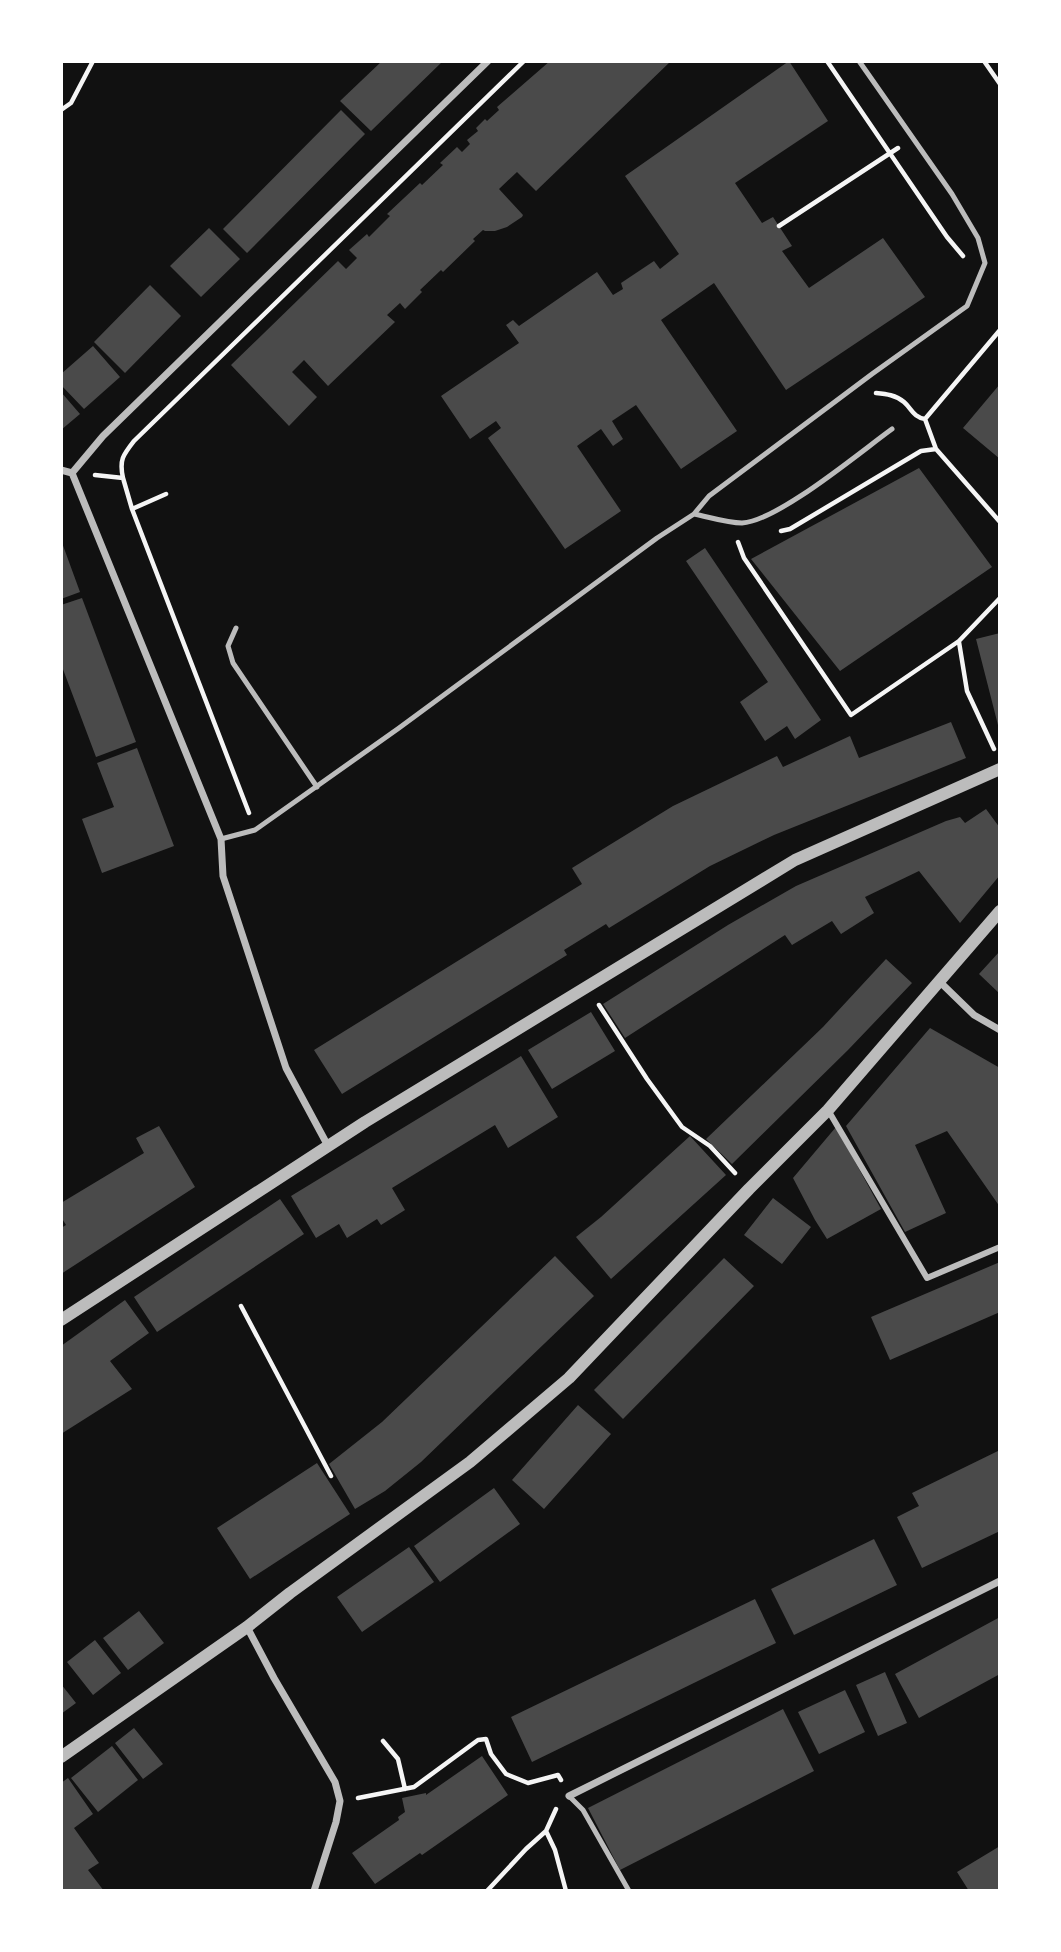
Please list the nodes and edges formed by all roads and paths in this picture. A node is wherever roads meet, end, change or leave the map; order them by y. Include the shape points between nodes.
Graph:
1 (93, 61) edge
2 (488, 61) edge
3 (524, 61) edge
4 (827, 61) edge
5 (859, 61) edge
6 (984, 61) edge
7 (1000, 84) edge
8 (61, 110) edge
9 (913, 137) junction
10 (890, 153) junction
11 (779, 226) dead end
12 (980, 276) junction
13 (1000, 330) edge
14 (852, 389) junction
15 (925, 419) junction
16 (892, 429) dead end
17 (936, 449) junction
18 (61, 470) edge
19 (72, 473) junction
20 (124, 478) junction
21 (166, 494) dead end
22 (132, 509) junction
23 (694, 514) junction
24 (1000, 522) edge
25 (777, 532) dead end
26 (751, 539) dead end
27 (1000, 598) edge
28 (236, 628) dead end
29 (959, 641) junction
30 (995, 751) dead end
31 (1000, 769) edge
32 (317, 787) junction
33 (255, 830) junction
34 (220, 839) junction
35 (1000, 911) edge
36 (940, 982) junction
37 (587, 986) junction
38 (1000, 1030) edge
39 (828, 1110) junction
40 (328, 1146) junction
41 (750, 1189) junction
42 (1000, 1247) edge
43 (241, 1306) dead end
44 (61, 1320) edge
45 (331, 1476) dead end
46 (1000, 1581) edge
47 (247, 1626) junction
48 (383, 1741) dead end
49 (61, 1757) edge
50 (405, 1789) junction
51 (569, 1796) junction
52 (340, 1801) junction
53 (314, 1891) edge
54 (487, 1891) edge
55 (566, 1891) edge
56 (629, 1891) edge

1 - 8 path via 71,103
2 - 19 street via 103,436
3 - 20 path via 134,441 120,466
4 - 10 path
5 - 9 lane
6 - 7 path
9 - 10 path
9 - 12 lane via 978,238 985,263
10 - 11 path
10 - 12 path via 947,237
12 - 14 lane via 967,306
13 - 15 path
14 - 15 path via 894,396 917,418
14 - 23 lane via 709,496
15 - 17 path
16 - 23 lane via 774,512 743,523
17 - 24 path
17 - 25 path via 920,451 790,529
18 - 19 street
19 - 20 path
19 - 34 street
20 - 22 path
21 - 22 path
22 - 33 path
23 - 32 lane
26 - 29 path via 738,542 744,558 851,715
27 - 29 path
28 - 32 lane via 228,646 233,663
29 - 30 path via 967,691
31 - 37 street via 794,860
32 - 33 lane
33 - 34 lane
34 - 40 street via 223,876 286,1068
35 - 36 street
36 - 38 street via 974,1015
36 - 39 street
37 - 40 street
37 - 41 path via 682,1127 710,1146
39 - 41 street
39 - 42 street via 928,1278
40 - 44 street
41 - 47 street via 569,1378 470,1462
43 - 45 path
46 - 51 street
47 - 49 street
47 - 52 street via 329,1770
48 - 50 path via 398,1759
50 - 51 path via 486,1739 506,1773 528,1783 558,1774
50 - 52 path
51 - 56 lane via 583,1810
52 - 53 street
54 - 55 path via 546,1831

